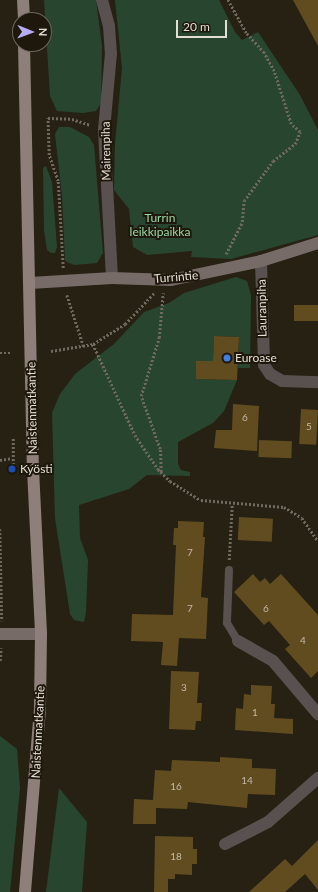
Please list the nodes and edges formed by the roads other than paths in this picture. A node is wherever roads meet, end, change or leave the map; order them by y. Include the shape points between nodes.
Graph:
1 (23, 0) edge
2 (102, 0) edge
3 (24, 12) edge
4 (24, 52) edge
5 (318, 243) edge
6 (261, 261) junction
7 (112, 278) junction
8 (30, 282) junction
9 (318, 382) edge
10 (229, 570) road end
11 (41, 634) junction
12 (1, 635) edge
13 (238, 641) joint
14 (318, 714) edge
15 (318, 778) edge
16 (225, 844) dead end
17 (25, 892) edge

1 - 3 main road
2 - 7 street, Mairenpiha via 109,26 111,53 104,130
4 - 8 main road, Naistenmatkantie
5 - 6 street, Turrintie
6 - 7 street, Turrintie via 208,274 163,280
6 - 9 street, Lauranpiha via 264,365 270,374 282,380
7 - 8 street, Turrintie
8 - 11 main road, Naistenmatkantie via 33,469
10 - 13 lane via 227,623
11 - 12 street
11 - 17 main road, Naistenmatkantie via 40,709
13 - 14 street via 273,662
15 - 16 street via 268,822

